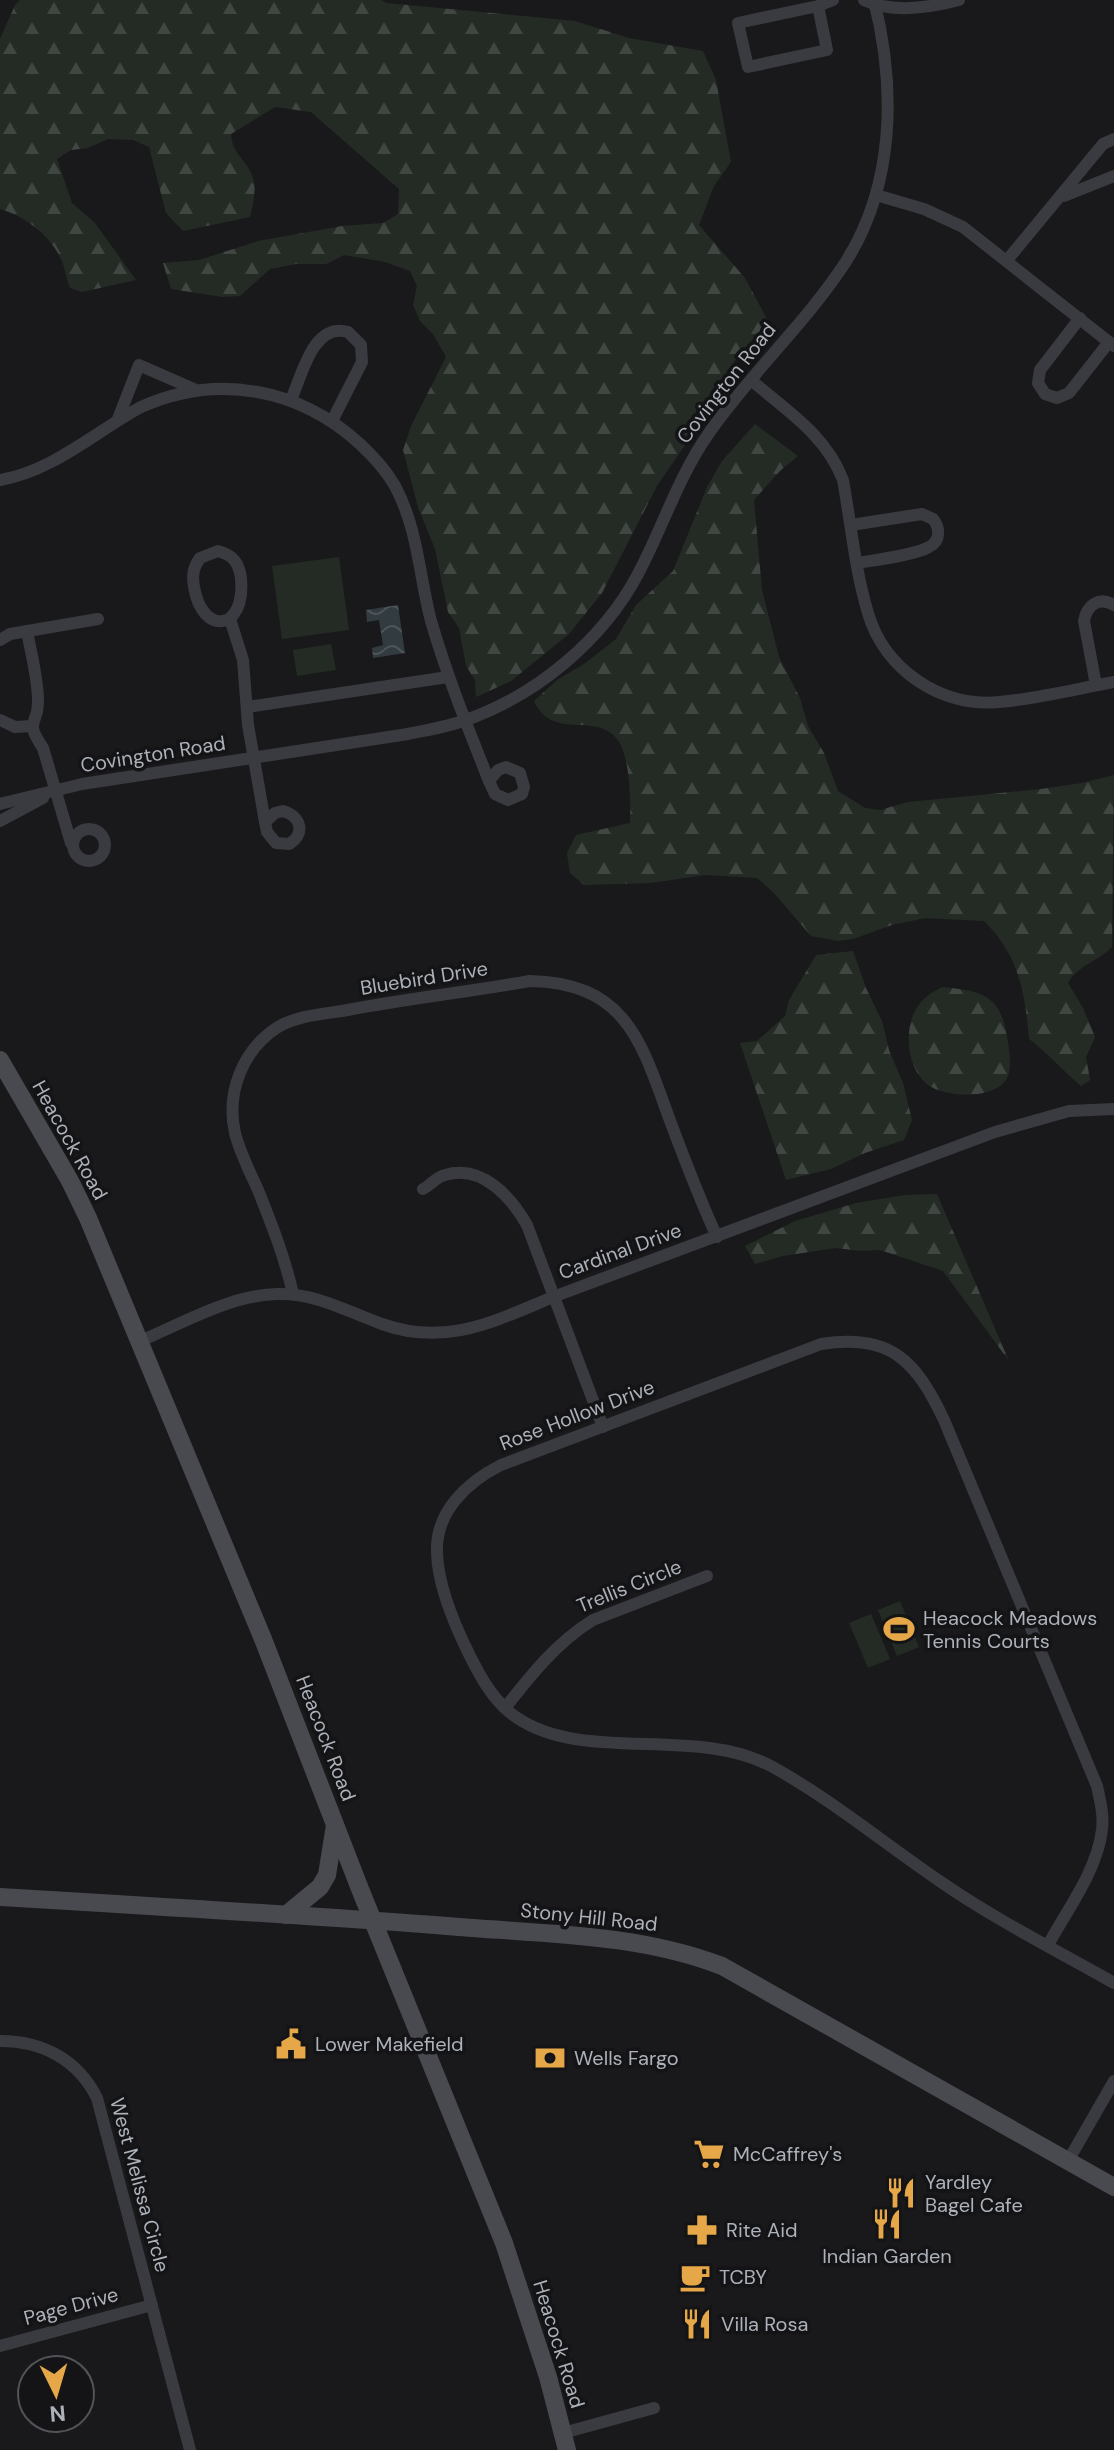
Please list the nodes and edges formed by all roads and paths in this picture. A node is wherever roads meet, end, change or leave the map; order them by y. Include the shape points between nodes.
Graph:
1 (833, 0) edge
2 (959, 0) edge
3 (871, 2) edge
4 (818, 6) junction
5 (1114, 139) edge
6 (1114, 176) edge
7 (876, 195) junction
8 (1061, 197) junction
9 (1008, 259) junction
10 (1080, 318) junction
11 (1112, 344) edge
12 (751, 380) junction
13 (197, 390) junction
14 (291, 400) junction
15 (118, 419) junction
16 (332, 421) junction
17 (0, 480) edge
18 (851, 525) junction
19 (857, 563) junction
20 (1114, 605) edge
21 (98, 619) dead end
22 (230, 619) junction
23 (27, 631) junction
24 (0, 640) edge
25 (448, 677) junction
26 (1114, 682) edge
27 (1096, 685) junction
28 (247, 707) junction
29 (0, 720) edge
30 (465, 720) junction
31 (32, 726) junction
32 (256, 758) junction
33 (489, 781) dead end
34 (56, 791) junction
35 (0, 804) edge
36 (0, 821) edge
37 (265, 822) dead end
38 (71, 843) dead end
39 (0, 1060) edge
40 (1114, 1109) edge
41 (423, 1189) dead end
42 (717, 1237) junction
43 (293, 1294) junction
44 (553, 1297) junction
45 (138, 1342) junction
46 (603, 1427) junction
47 (707, 1576) dead end
48 (505, 1708) junction
49 (336, 1822) junction
50 (0, 1897) edge
51 (286, 1915) junction
52 (373, 1920) junction
53 (1048, 1945) junction
54 (1114, 1983) edge
55 (0, 2041) edge
56 (1114, 2081) edge
57 (1068, 2161) junction
58 (1114, 2187) edge
59 (152, 2305) junction
60 (0, 2346) edge
61 (654, 2408) dead end
62 (565, 2442) edge
63 (190, 2450) edge

1 - 4 street
2 - 3 street via 906,8
3 - 7 street, Covington Road via 889,97
4 - 4 street via 738,23 748,67 827,50
5 - 8 street via 1103,144
6 - 8 street
7 - 9 street via 952,221
7 - 12 street, Covington Road via 845,262
8 - 9 street
9 - 10 street
10 - 11 street
10 - 11 street via 1040,370 1038,383 1045,394 1057,398 1069,393
12 - 18 street via 829,449 843,480
12 - 30 street, Covington Road via 707,435 672,496 639,571 602,624 541,681
13 - 14 street via 240,389
13 - 15 street via 156,400
13 - 15 street via 139,365
14 - 16 street
14 - 16 street via 319,339 331,331 348,332 361,345 362,362
15 - 17 street via 52,462
16 - 25 street via 381,466 405,505
18 - 19 street
18 - 19 street via 922,514 939,529 928,548
19 - 27 street via 867,612 885,649 905,672 933,690 970,702 997,703
20 - 27 street via 1102,601 1086,611
21 - 23 street
22 - 22 street via 208,617 197,603 194,566 212,551 228,554 240,569 241,604
22 - 28 street, Covington Road via 240,644
23 - 24 street
23 - 31 street via 39,701
25 - 28 street
25 - 30 street
26 - 27 street
28 - 32 street, Covington Road
29 - 31 street via 15,727
30 - 32 street, Covington Road
30 - 33 street
31 - 34 street
32 - 34 street, Covington Road
32 - 37 street, Covington Road
34 - 35 street, Covington Road
34 - 36 street, Covington Road
34 - 38 street, Covington Road
39 - 45 main road, Heacock Road via 73,1189
40 - 42 street, Cardinal Drive via 1069,1111 1024,1122
41 - 44 street via 440,1176 456,1173 486,1180 502,1191 527,1225
42 - 43 street, Bluebird Drive via 632,1029 590,993 556,982 530,981 290,1022 255,1046 237,1077 233,1118 285,1257
42 - 44 street, Cardinal Drive
43 - 44 street, Cardinal Drive via 403,1330 448,1334
43 - 45 street, Cardinal Drive via 252,1298
44 - 46 street
45 - 49 main road, Heacock Road
46 - 48 street, Rose Hollow Drive via 488,1472 457,1496 443,1521 437,1550 442,1586 478,1672
46 - 53 street, Rose Hollow Drive via 830,1343 875,1345 918,1371 944,1420 1103,1811 1090,1870
47 - 48 street, Trellis Circle via 577,1629
48 - 53 street, Rose Hollow Drive via 531,1726 568,1737 706,1747 756,1759 958,1894
49 - 51 main road via 327,1875
49 - 52 main road, Heacock Road
50 - 51 main road, Stony Hill Road
51 - 52 main road, Stony Hill Road
52 - 57 main road, Stony Hill Road via 627,1942 693,1955 816,2017
52 - 62 main road, Heacock Road via 504,2243
53 - 54 street, Rose Hollow Drive
55 - 59 street, West Melissa Circle via 51,2050 90,2084
56 - 57 street
57 - 58 main road, Stony Hill Road
59 - 60 street, Page Drive
59 - 63 street, West Melissa Circle
61 - 62 street

